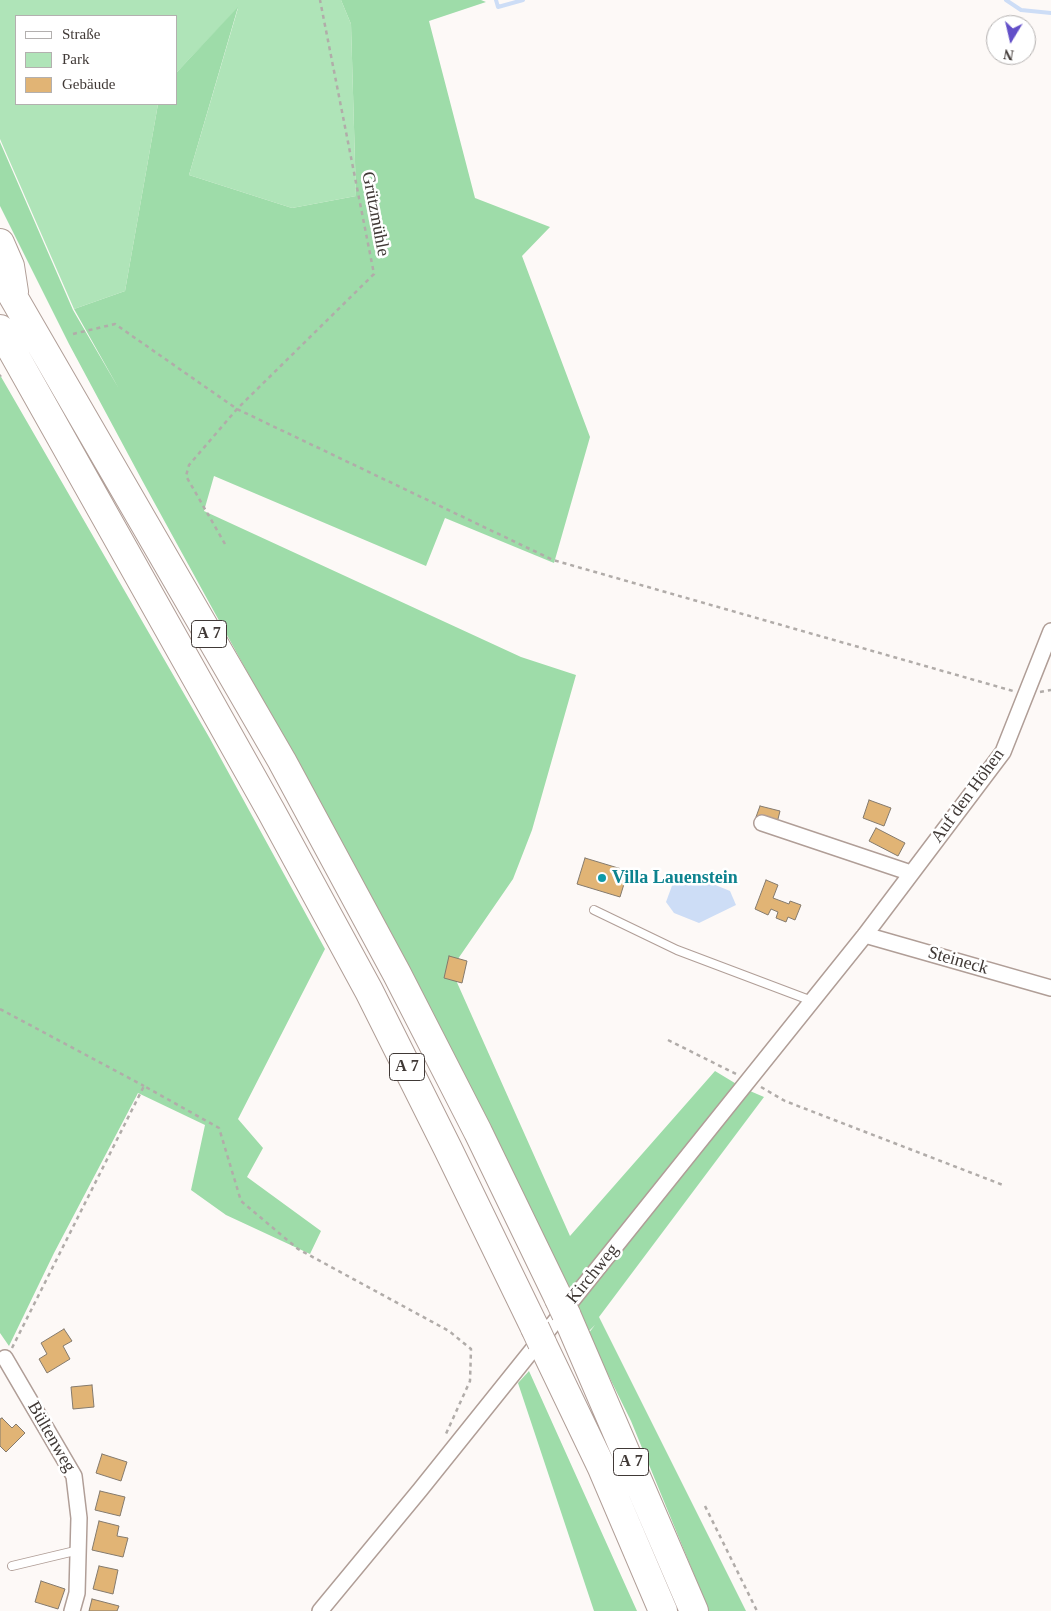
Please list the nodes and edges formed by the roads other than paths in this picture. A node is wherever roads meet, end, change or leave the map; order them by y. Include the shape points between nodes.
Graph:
1 (0, 243) edge
2 (0, 274) edge
3 (15, 299) junction
4 (0, 330) edge
5 (1051, 631) edge
6 (762, 823) dead end
7 (911, 873) junction
8 (594, 910) dead end
9 (864, 935) junction
10 (1051, 988) edge
11 (812, 1001) junction
12 (4, 1358) road end
13 (78, 1550) junction
14 (12, 1566) dead end
15 (72, 1611) edge
16 (320, 1611) edge
17 (663, 1611) edge
18 (694, 1611) edge

1 - 3 highway via 10,266
2 - 3 highway, A 7
3 - 18 highway, A 7 via 286,769 447,1070 563,1306
4 - 17 highway, A 7 via 369,991 602,1468
5 - 7 street, Auf den Höhen via 1003,752
6 - 7 street
7 - 9 street, Auf den Höhen
8 - 11 lane via 677,950
9 - 10 street, Steineck
9 - 11 street, Kirchweg
11 - 16 street, Kirchweg
12 - 13 street, Bültenweg via 74,1476 79,1518
13 - 14 lane
13 - 15 street, Bültenweg via 77,1593

